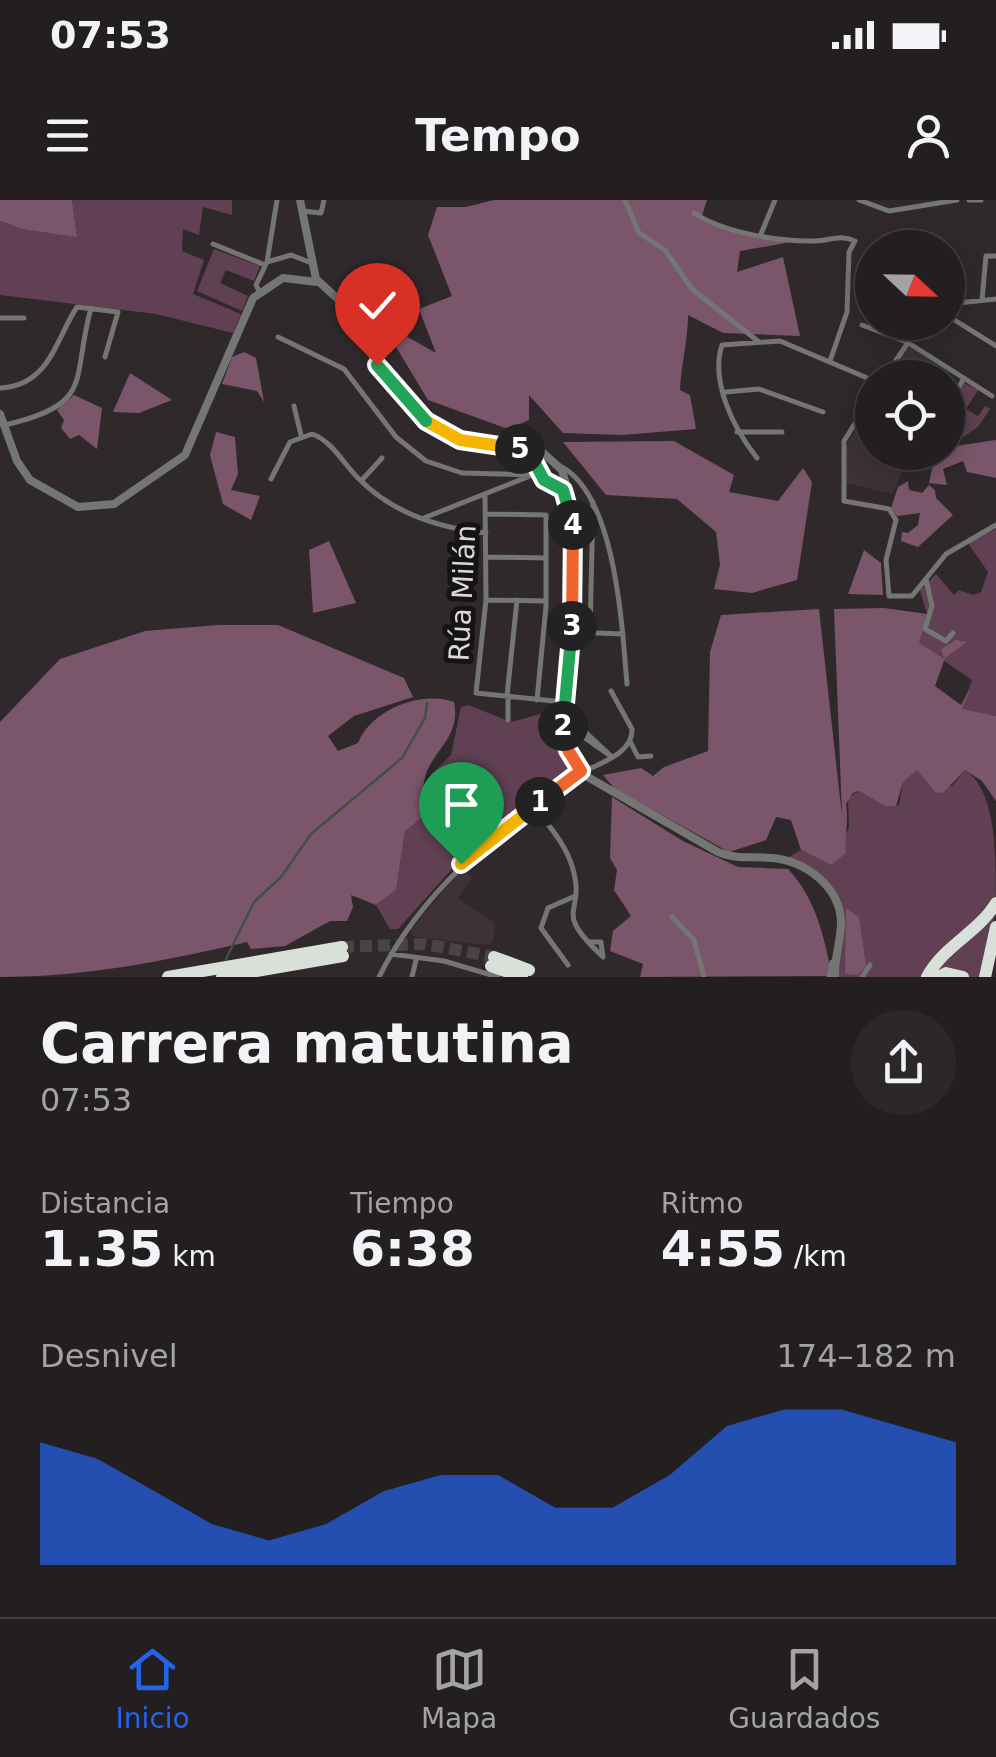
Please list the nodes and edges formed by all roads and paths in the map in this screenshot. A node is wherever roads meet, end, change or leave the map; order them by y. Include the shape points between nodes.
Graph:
1 (277, 200) edge
2 (300, 200) edge
3 (324, 200) edge
4 (625, 200) edge
5 (775, 200) edge
6 (858, 200) edge
7 (956, 200) edge
8 (981, 200) edge
9 (970, 201) edge
10 (302, 211) junction
11 (694, 212) dead end
12 (761, 234) junction
13 (213, 244) dead end
14 (996, 256) edge
15 (266, 264) junction
16 (315, 277) junction
17 (259, 291) junction
18 (982, 300) junction
19 (996, 300) edge
20 (965, 302) edge
21 (91, 308) junction
22 (0, 318) edge
23 (24, 318) dead end
24 (965, 327) edge
25 (278, 337) dead end
26 (902, 340) edge
27 (759, 342) junction
28 (907, 342) junction
29 (996, 346) edge
30 (106, 357) dead end
31 (896, 360) edge
32 (936, 360) edge
33 (830, 361) junction
34 (855, 372) edge
35 (965, 379) edge
36 (0, 388) edge
37 (724, 392) junction
38 (992, 396) dead end
39 (294, 406) dead end
40 (823, 412) dead end
41 (2, 418) edge
42 (855, 424) edge
43 (737, 432) junction
44 (782, 432) dead end
45 (301, 435) junction
46 (510, 446) junction
47 (547, 455) junction
48 (382, 458) dead end
49 (757, 458) dead end
50 (534, 460) junction
51 (565, 472) junction
52 (537, 474) junction
53 (508, 475) junction
54 (271, 479) dead end
55 (524, 480) junction
56 (361, 481) junction
57 (514, 483) junction
58 (556, 485) junction
59 (486, 494) junction
60 (593, 502) junction
61 (572, 511) junction
62 (486, 514) junction
63 (434, 515) junction
64 (421, 518) junction
65 (437, 525) junction
66 (996, 525) edge
67 (486, 533) junction
68 (486, 557) junction
69 (546, 558) junction
70 (926, 578) junction
71 (486, 600) junction
72 (516, 600) junction
73 (546, 600) junction
74 (572, 632) junction
75 (953, 633) dead end
76 (590, 634) junction
77 (622, 634) junction
78 (628, 684) dead end
79 (611, 691) dead end
80 (507, 696) junction
81 (537, 700) junction
82 (564, 702) junction
83 (508, 720) dead end
84 (630, 741) junction
85 (612, 756) junction
86 (651, 756) dead end
87 (581, 771) junction
88 (534, 806) junction
89 (573, 897) junction
90 (996, 904) edge
91 (672, 917) dead end
92 (996, 927) edge
93 (588, 942) dead end
94 (996, 950) edge
95 (337, 952) tunnel mouth
96 (391, 954) junction
97 (416, 960) junction
98 (568, 965) dead end
99 (870, 965) dead end
100 (494, 967) edge
101 (220, 972) edge
102 (525, 974) edge
103 (168, 977) edge
104 (378, 977) edge
105 (412, 977) edge
106 (704, 977) edge
107 (832, 977) edge
108 (862, 977) edge
109 (928, 977) edge
110 (938, 977) edge
111 (963, 977) edge
112 (987, 977) edge

1 - 15 street
2 - 10 street
3 - 10 street via 321,213
4 - 27 street via 639,233 660,244 692,289
5 - 12 street
6 - 7 street via 889,211
8 - 9 street
10 - 16 street
11 - 12 street via 708,222
12 - 33 street via 854,241 847,312
13 - 15 street
14 - 18 street via 986,256
15 - 16 street via 291,255
15 - 17 street
16 - 17 street via 283,278
16 - 46 street via 351,311 377,365 424,420 460,440
17 - 41 street via 185,455 114,504 78,507 36,485 16,461
18 - 19 street
18 - 20 street
21 - 30 street via 118,312
21 - 36 street via 76,306 51,360 15,386
21 - 41 street via 78,383 42,414
22 - 23 street
24 - 29 street
25 - 53 street via 344,368 396,437 426,461 462,473
26 - 28 street
27 - 33 street via 780,341
27 - 37 street via 720,348
28 - 31 street
28 - 32 street
33 - 34 street
35 - 38 street
37 - 40 street via 759,389
37 - 43 street
39 - 45 street
42 - 70 street via 844,442 844,501 889,510 896,520 886,560 888,596 912,596
43 - 44 street
43 - 49 street
45 - 54 street via 290,442
45 - 56 street via 321,437
46 - 47 street
46 - 50 street
47 - 50 street
47 - 51 street
48 - 56 street
50 - 52 street
51 - 58 street
51 - 60 street via 584,483
51 - 61 street
52 - 53 street
52 - 55 street
52 - 58 street
53 - 55 street
53 - 57 street
55 - 57 street
56 - 64 street
57 - 59 street
58 - 61 street
59 - 62 street, Rúa Milán
59 - 63 street
60 - 76 street
60 - 77 street
61 - 74 street
62 - 67 street, Rúa Milán
62 - 69 street via 546,515
63 - 64 street
63 - 65 street
64 - 65 street
65 - 67 street
66 - 70 street via 946,554
67 - 68 street, Rúa Milán
68 - 69 street
68 - 71 street, Rúa Milán
69 - 73 street
70 - 75 street via 932,606 925,628 946,641
71 - 72 street
71 - 80 street, Rúa Milán via 476,693
72 - 73 street
72 - 80 street
73 - 81 street
74 - 76 street
74 - 82 street
76 - 77 street
77 - 78 street
79 - 84 street via 632,730
80 - 81 street
80 - 83 street
81 - 82 street
82 - 87 street via 564,740
84 - 85 street
84 - 86 street via 638,757
85 - 85 street via 607,751 582,728 585,738
85 - 87 street via 599,768
87 - 88 street
87 - 107 street via 728,856 774,858 813,874 839,908
88 - 89 street via 569,856
88 - 96 street via 461,864
89 - 93 street via 572,920
89 - 98 street via 548,908 541,928
90 - 109 highway
91 - 106 street via 694,940
92 - 112 highway
94 - 112 highway
95 - 101 highway
96 - 97 street
96 - 104 street
97 - 100 street
97 - 105 street
99 - 108 street
100 - 102 highway
101 - 103 highway
110 - 111 highway

